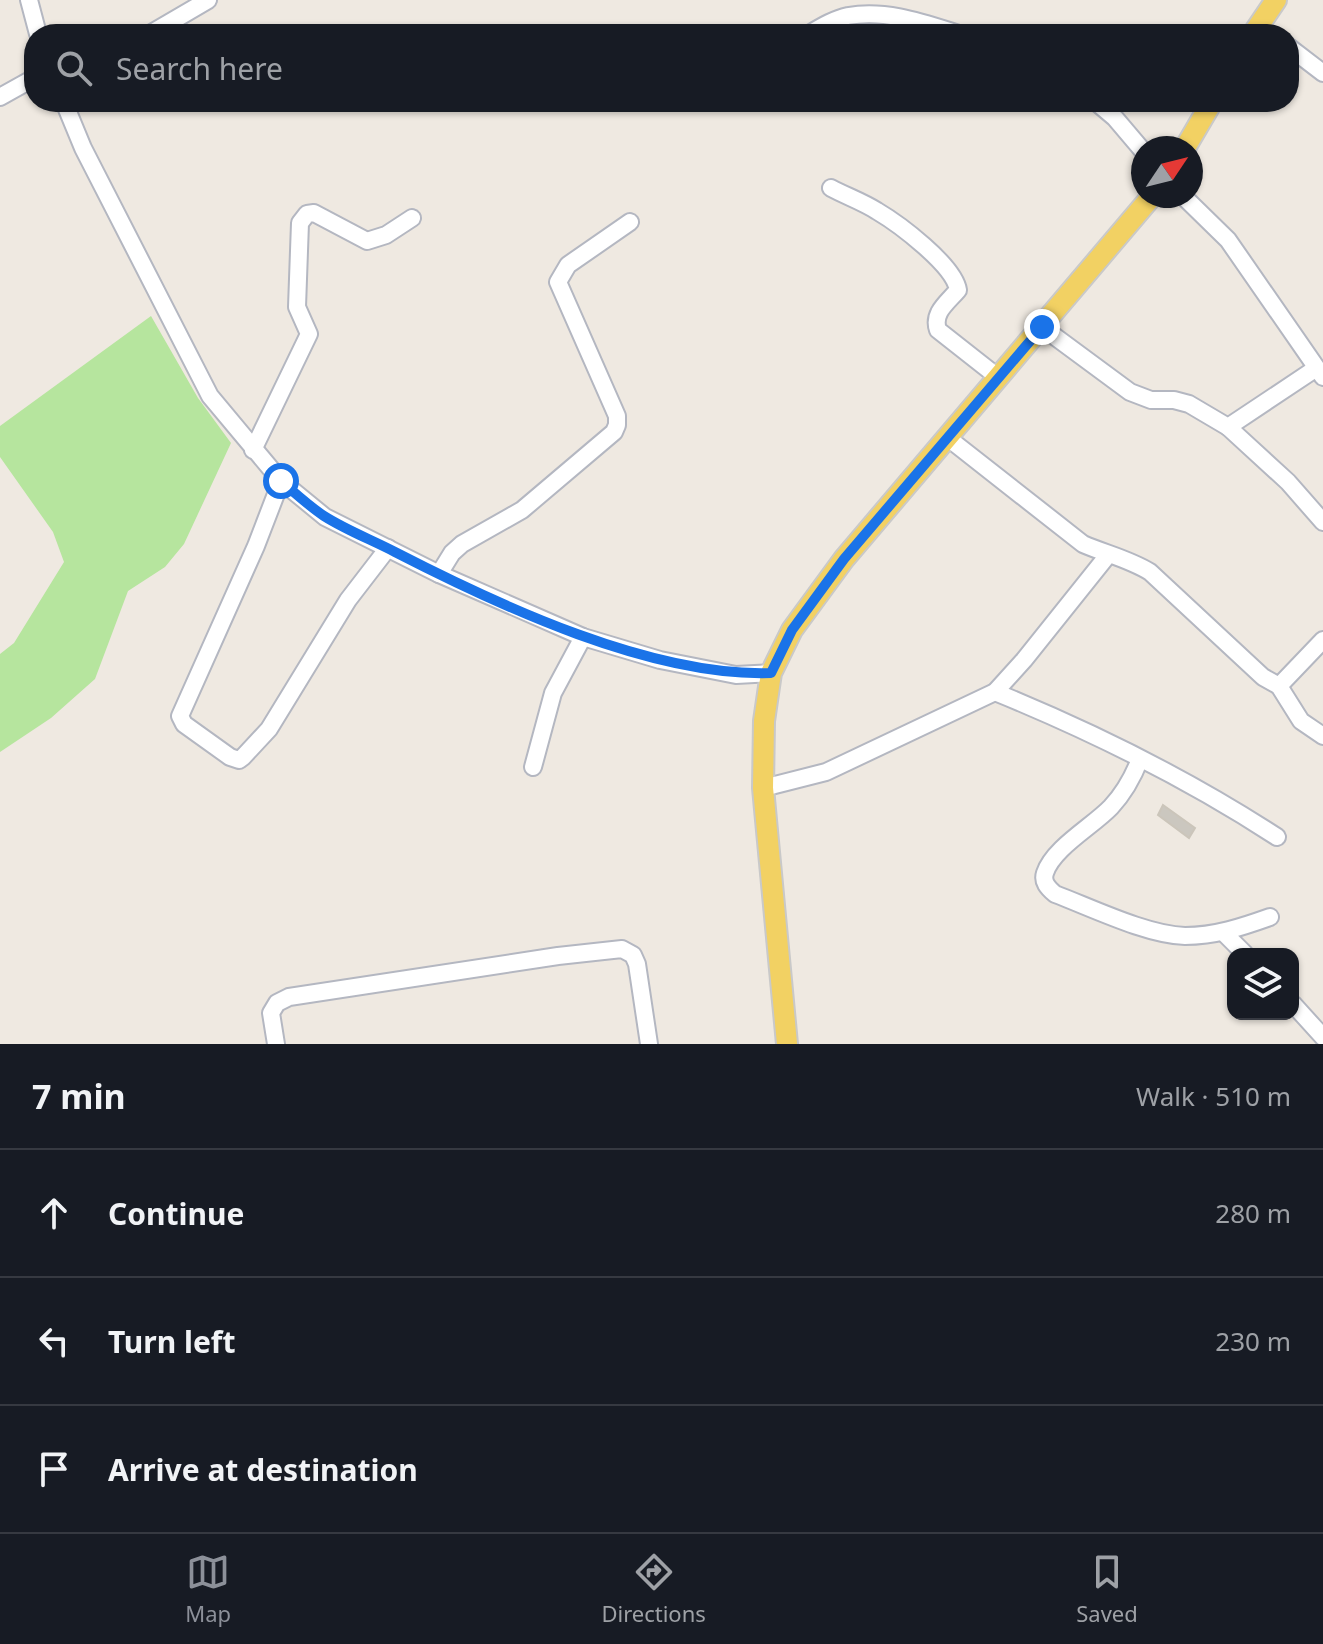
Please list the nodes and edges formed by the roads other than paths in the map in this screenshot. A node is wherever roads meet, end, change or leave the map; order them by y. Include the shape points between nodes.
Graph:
1 (29, 0) edge
2 (208, 0) edge
3 (1276, 0) edge
4 (35, 24) edge
5 (167, 24) edge
6 (828, 24) edge
7 (925, 24) edge
8 (1264, 24) edge
9 (1299, 55) edge
10 (1323, 73) edge
11 (24, 84) edge
12 (0, 97) edge
13 (68, 112) edge
14 (1108, 112) edge
15 (1206, 112) edge
16 (1192, 136) edge
17 (1131, 137) edge
18 (831, 188) dead end
19 (1142, 208) edge
20 (1195, 208) edge
21 (412, 218) dead end
22 (630, 222) dead end
23 (1042, 327) junction
24 (1319, 373) edge
25 (999, 378) junction
26 (1228, 427) junction
27 (948, 438) junction
28 (253, 450) junction
29 (281, 481) junction
30 (1323, 522) edge
31 (388, 548) junction
32 (1108, 555) junction
33 (439, 574) junction
34 (583, 637) junction
35 (1323, 640) edge
36 (771, 673) junction
37 (1279, 686) junction
38 (995, 692) junction
39 (1323, 736) edge
40 (1140, 759) junction
41 (533, 767) dead end
42 (763, 788) junction
43 (1277, 837) dead end
44 (1270, 917) dead end
45 (1223, 932) junction
46 (1239, 948) edge
47 (1299, 1011) edge
48 (1323, 1037) edge
49 (785, 1043) edge
50 (276, 1044) edge
51 (649, 1044) edge

1 - 4 street
2 - 5 street
3 - 8 main road
6 - 7 street via 866,15
9 - 10 street
11 - 12 street
13 - 28 street via 210,396
14 - 17 street
15 - 16 main road
18 - 25 street via 878,212 950,271 958,290 934,322
19 - 23 main road
20 - 24 street via 1236,250
21 - 28 street via 367,241 314,213 300,223 297,307 309,334
22 - 33 street via 568,265 558,282 617,416 614,432 522,510 462,544
23 - 25 main road
23 - 26 street via 1130,392 1189,404
24 - 26 street
25 - 27 main road
26 - 30 street
27 - 32 street via 1083,544
27 - 36 main road via 844,559 792,630
28 - 29 street
29 - 31 street via 325,517
29 - 31 street via 180,716 230,757 239,760 269,729 348,600
31 - 33 street
32 - 37 street via 1150,572
32 - 38 street
33 - 34 street
34 - 36 street via 736,675
34 - 41 street via 553,693
35 - 37 street
36 - 42 main road
37 - 39 street via 1301,721
38 - 40 street
38 - 42 street via 826,772
40 - 43 street
40 - 45 street via 1110,808 1046,870 1047,887 1162,933
42 - 49 main road
44 - 45 street
45 - 46 street
47 - 48 street
50 - 51 street via 271,1013 289,997 622,949 637,964

